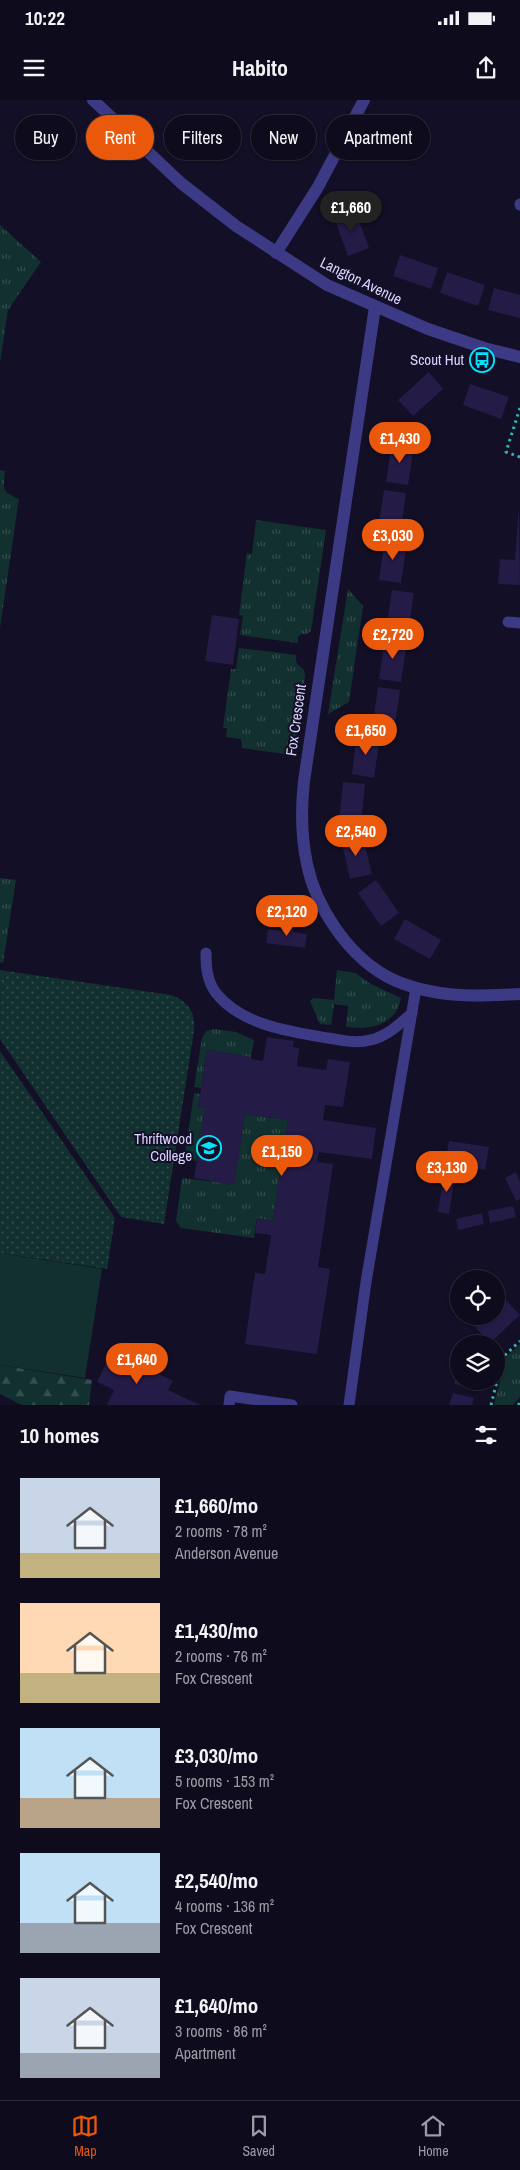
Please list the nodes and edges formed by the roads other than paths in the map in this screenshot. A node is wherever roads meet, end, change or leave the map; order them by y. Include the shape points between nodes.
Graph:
1 (93, 100) edge
2 (364, 100) edge
3 (276, 253) junction
4 (375, 308) junction
5 (520, 357) edge
6 (206, 953) dead end
7 (416, 988) junction
8 (520, 994) edge
9 (412, 1013) junction
10 (229, 1405) edge
11 (292, 1405) edge
12 (349, 1405) edge

1 - 3 street, Langton Avenue via 181,183
2 - 3 street via 318,187
3 - 4 street, Langton Avenue via 327,286
4 - 5 street, Langton Avenue via 484,348
4 - 7 street, Fox Crescent via 304,780 302,824 311,880 331,920 348,943 375,969
6 - 9 lane via 208,975 216,993 228,1005 266,1025 314,1036 363,1042 382,1036
7 - 8 street, Fox Crescent via 455,994
7 - 9 lane
9 - 12 lane via 366,1282
10 - 11 lane via 230,1396

